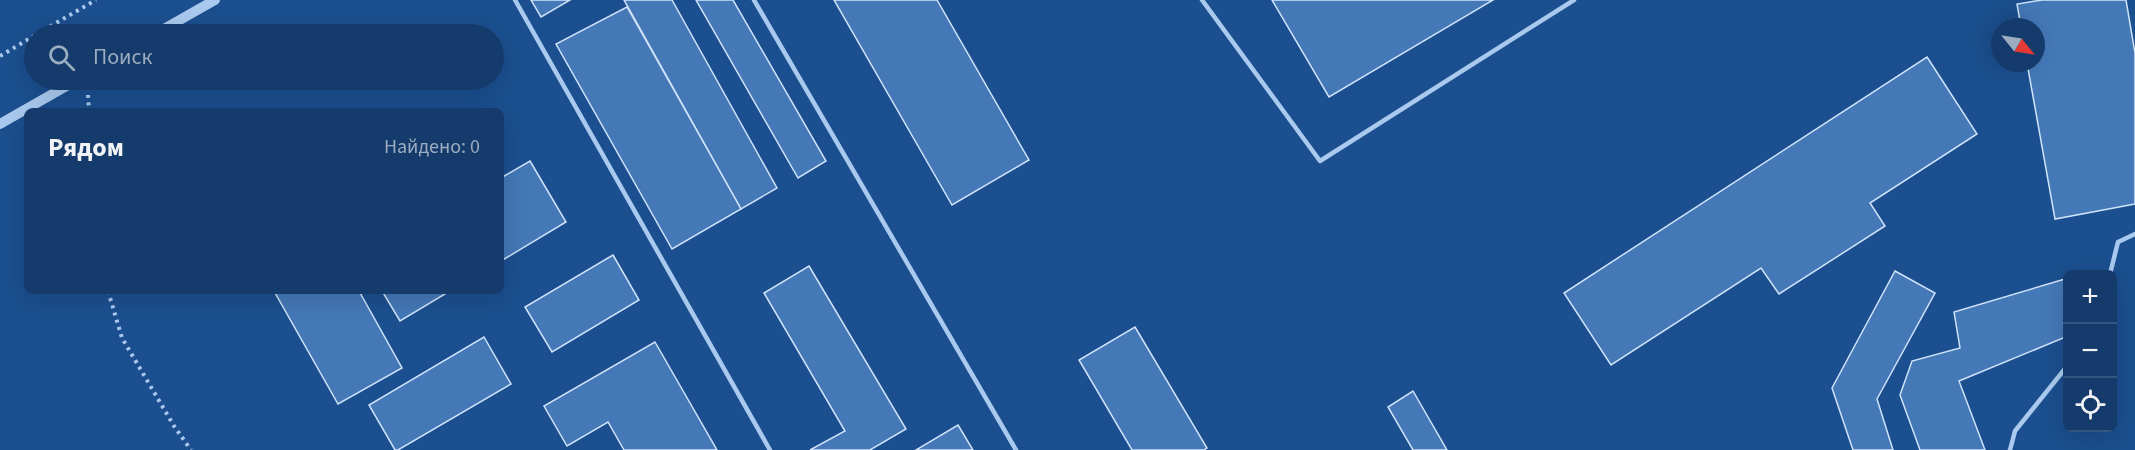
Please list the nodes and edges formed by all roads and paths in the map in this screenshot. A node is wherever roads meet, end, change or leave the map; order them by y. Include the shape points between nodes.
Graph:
1 (96, 0) edge
2 (215, 0) edge
3 (515, 0) edge
4 (754, 0) edge
5 (1202, 0) edge
6 (1574, 0) edge
7 (55, 24) edge
8 (173, 24) edge
9 (24, 42) edge
10 (0, 56) edge
11 (60, 90) edge
12 (28, 108) edge
13 (24, 110) edge
14 (0, 124) edge
15 (2135, 234) edge
16 (2111, 270) edge
17 (109, 294) edge
18 (2063, 371) edge
19 (191, 450) edge
20 (770, 450) edge
21 (1016, 450) edge
22 (2010, 450) edge

1 - 7 path
2 - 8 street
3 - 20 lane
4 - 21 lane
5 - 6 lane via 1320,161
9 - 10 path
11 - 12 street
13 - 14 street
15 - 16 lane via 2118,242
17 - 19 path via 122,338
18 - 22 lane via 2015,431

